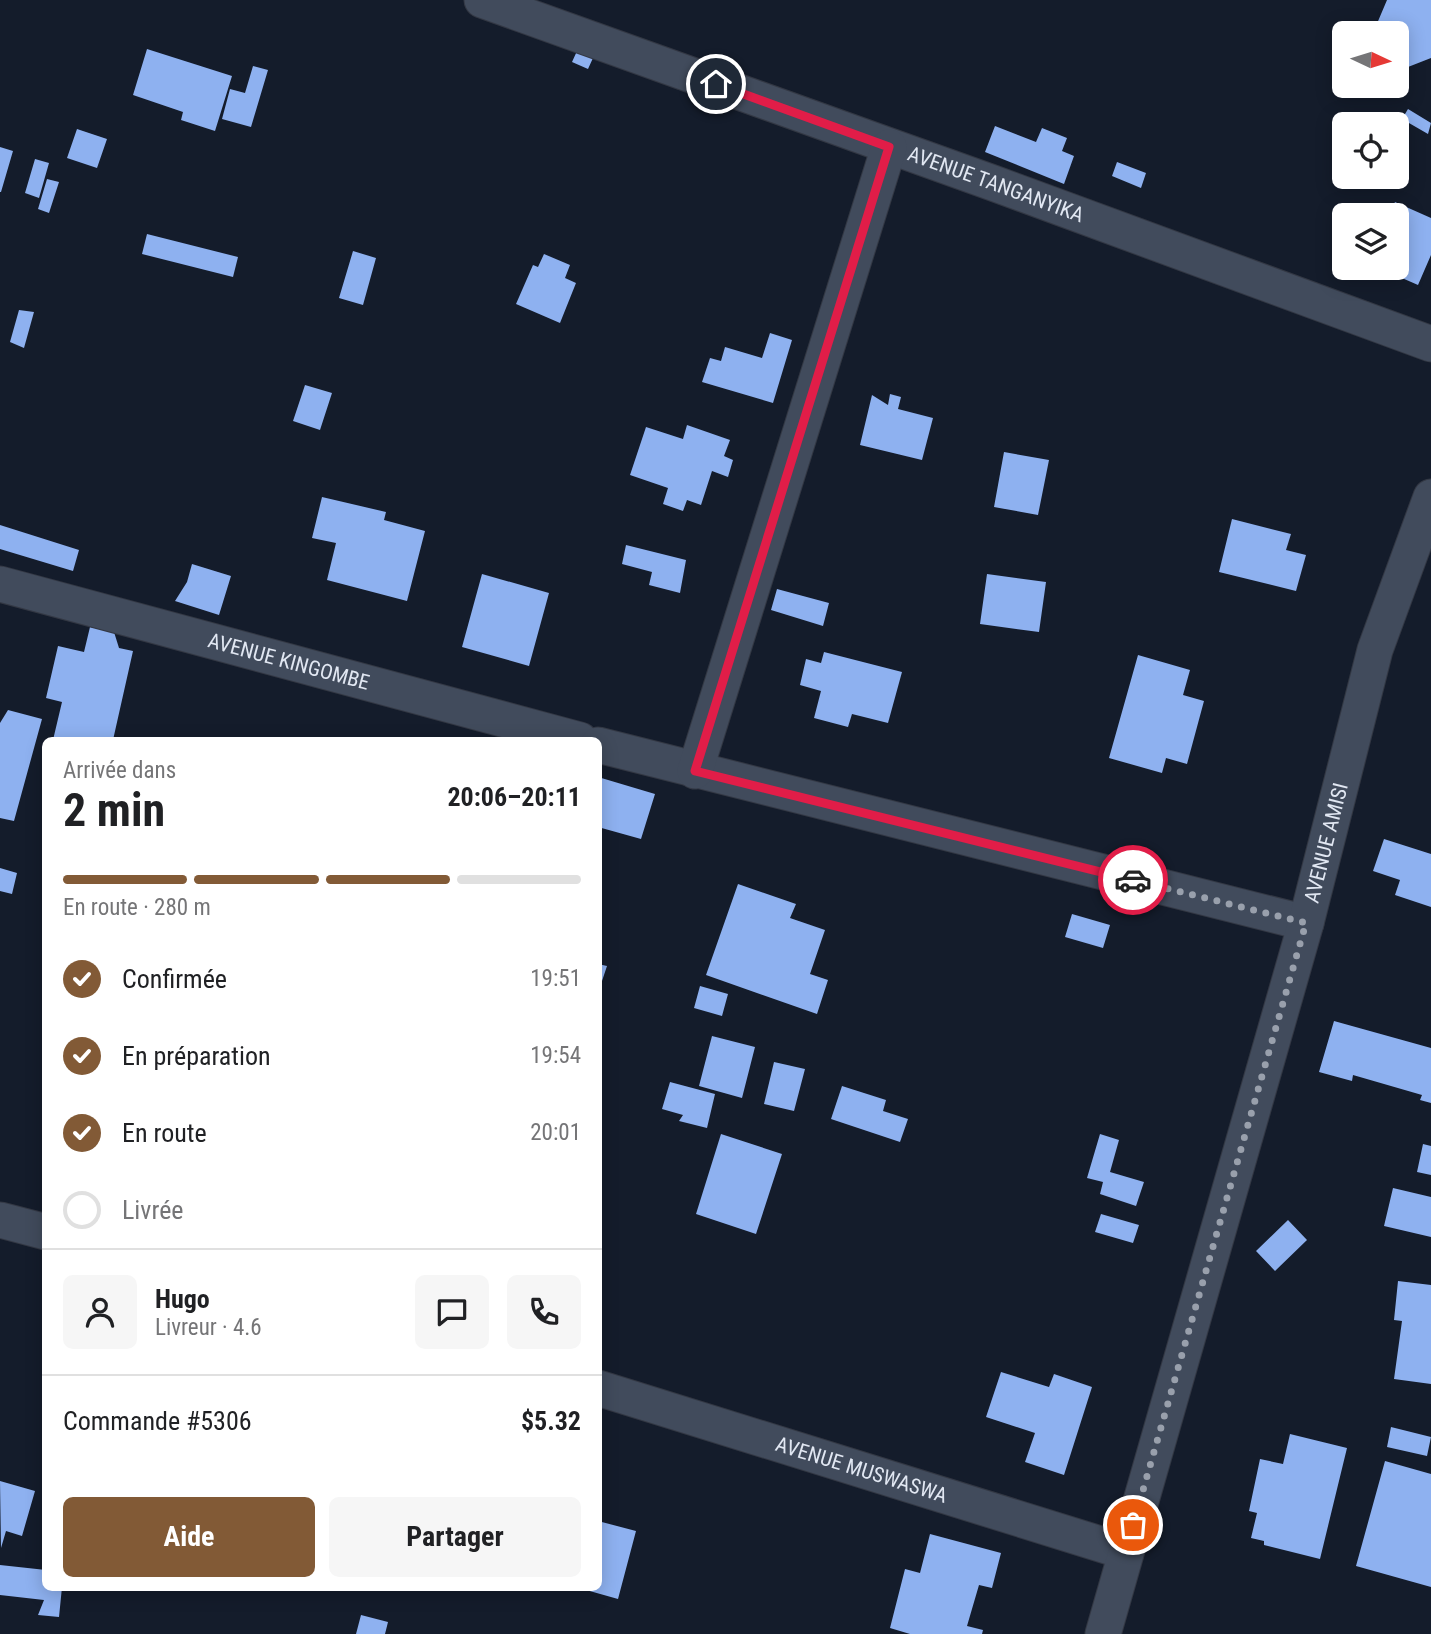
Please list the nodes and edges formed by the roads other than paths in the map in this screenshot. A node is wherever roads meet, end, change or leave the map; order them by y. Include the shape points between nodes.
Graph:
1 (482, 0) edge
2 (889, 147) junction
3 (1431, 344) edge
4 (1431, 497) edge
5 (0, 584) edge
6 (569, 737) edge
7 (602, 746) edge
8 (695, 771) junction
9 (1306, 923) junction
10 (0, 1220) edge
11 (42, 1231) edge
12 (602, 1389) edge
13 (1126, 1552) junction
14 (1103, 1634) edge

1 - 2 street, AVENUE TANGANYIKA
2 - 3 street, AVENUE TANGANYIKA
2 - 8 street
4 - 9 street, AVENUE AMISI via 1375,650
5 - 6 street, AVENUE KINGOMBE
7 - 8 street
8 - 9 street
9 - 13 street, AVENUE AMISI
10 - 11 street
12 - 13 street, AVENUE MUSWASWA
13 - 14 street, AVENUE AMISI

